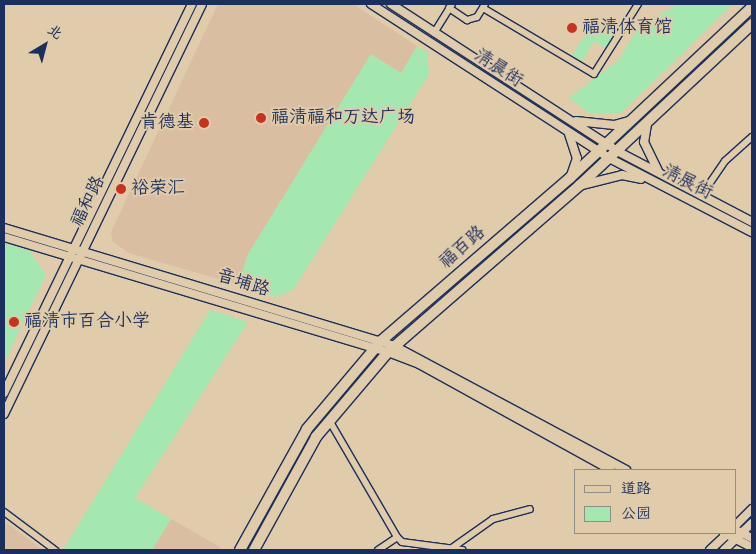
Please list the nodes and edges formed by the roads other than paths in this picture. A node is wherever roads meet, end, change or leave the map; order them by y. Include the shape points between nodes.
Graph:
1 (192, 4) edge
2 (202, 4) edge
3 (371, 4) edge
4 (391, 4) edge
5 (638, 4) edge
6 (450, 6) edge
7 (484, 6) edge
8 (752, 7) edge
9 (752, 24) edge
10 (434, 33) junction
11 (635, 118) junction
12 (570, 120) junction
13 (647, 123) junction
14 (564, 129) junction
15 (752, 137) edge
16 (607, 144) junction
17 (617, 151) junction
18 (599, 152) junction
19 (609, 158) junction
20 (661, 174) junction
21 (570, 178) junction
22 (654, 183) junction
23 (580, 185) junction
24 (701, 196) junction
25 (752, 222) edge
26 (4, 228) edge
27 (752, 232) edge
28 (4, 237) edge
29 (72, 248) junction
30 (82, 251) junction
31 (67, 256) junction
32 (78, 260) junction
33 (378, 344) junction
34 (391, 349) junction
35 (5, 388) edge
36 (4, 414) edge
37 (329, 420) junction
38 (608, 469) edge
39 (624, 469) edge
40 (530, 509) dead end
41 (752, 509) edge
42 (4, 512) edge
43 (752, 523) edge
44 (737, 532) edge
45 (725, 534) edge
46 (736, 534) edge
47 (397, 537) junction
48 (752, 538) edge
49 (752, 547) edge
50 (452, 548) junction
51 (55, 550) edge
52 (240, 550) edge
53 (254, 550) edge
54 (378, 550) edge
55 (462, 550) edge
56 (710, 550) edge
57 (724, 550) edge

1 - 29 street, 福和路
2 - 30 street, 福和路
3 - 14 street, 清晨街
4 - 10 street, 清晨街
5 - 7 street via 594,74
6 - 7 street via 468,20 477,17
6 - 10 street
8 - 11 main road, 福百路
9 - 13 main road, 福百路
10 - 12 street, 清晨街
11 - 12 street via 614,125
11 - 16 main road, 福百路
12 - 16 street, 清晨街
13 - 17 main road, 福百路
13 - 20 street via 644,142
14 - 18 street, 清晨街
14 - 21 street via 576,148
15 - 24 street via 724,161
16 - 17 street, 清晨街
16 - 18 main road, 福百路
17 - 19 main road, 福百路
17 - 20 street, 清展街
18 - 19 street, 清晨街
18 - 21 main road, 福百路
19 - 22 street, 清展街
19 - 23 main road, 福百路
20 - 24 street, 清展街
21 - 33 main road, 福百路
22 - 23 street via 622,176
22 - 27 street, 清展街
23 - 34 main road, 福百路
24 - 25 street, 清展街
26 - 29 street, 音埔路
28 - 31 street, 音埔路
29 - 30 street, 音埔路
29 - 31 street, 福和路
30 - 32 street, 福和路
30 - 33 street, 音埔路
31 - 32 street, 音埔路
31 - 35 street, 福和路
32 - 33 street, 音埔路
32 - 36 street, 福和路
33 - 34 street, 音埔路
33 - 52 main road, 福百路 via 307,429
34 - 37 main road, 福百路
34 - 38 street
34 - 39 street
37 - 47 street
37 - 53 main road, 福百路
40 - 50 street via 493,519
41 - 44 street
42 - 51 street
43 - 44 street
44 - 48 street
44 - 49 street
45 - 56 street
46 - 57 street
47 - 50 street via 402,542
47 - 54 street
50 - 55 street

